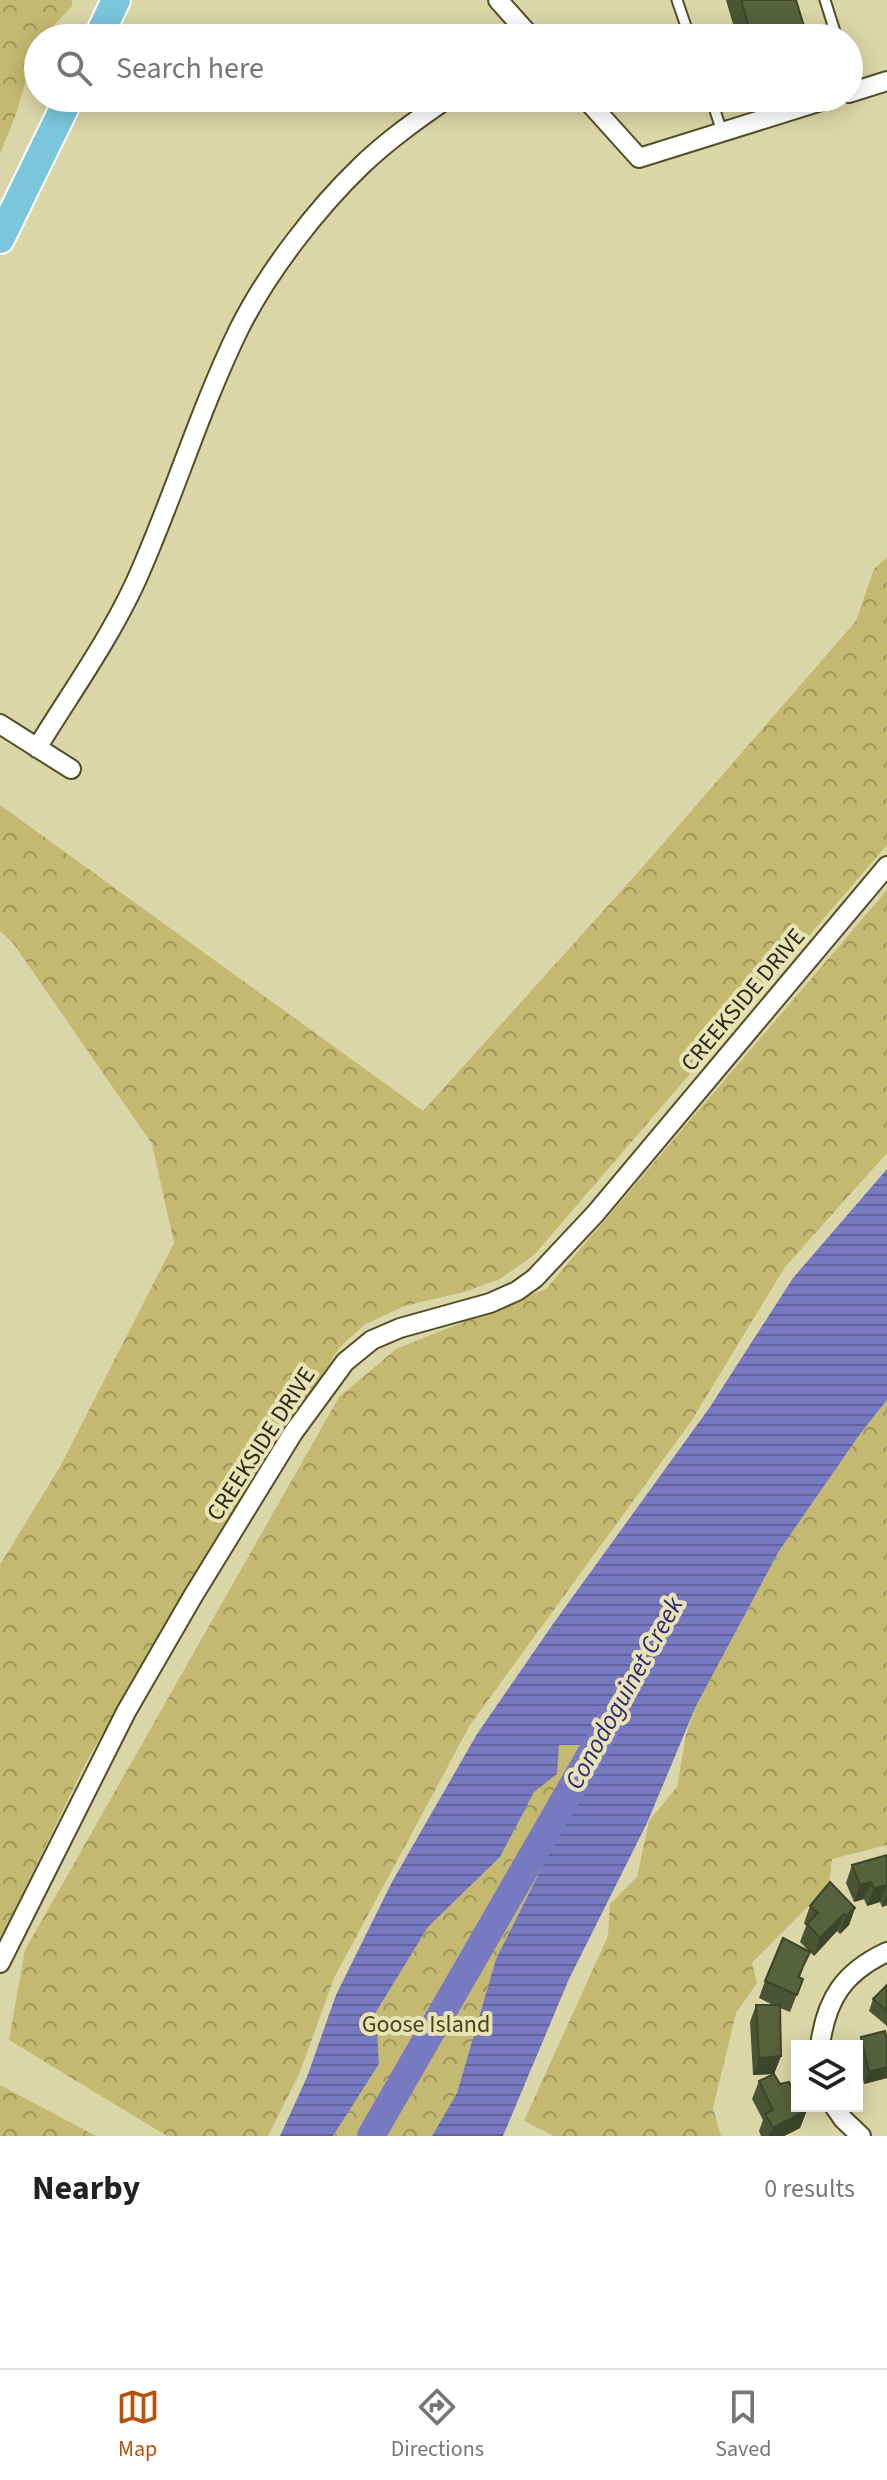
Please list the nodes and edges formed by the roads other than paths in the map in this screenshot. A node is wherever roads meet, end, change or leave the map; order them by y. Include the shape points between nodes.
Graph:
1 (116, 0) edge
2 (498, 0) edge
3 (677, 0) edge
4 (825, 0) edge
5 (105, 24) edge
6 (519, 24) edge
7 (685, 24) edge
8 (833, 24) edge
9 (887, 81) edge
10 (863, 86) edge
11 (62, 112) edge
12 (428, 112) edge
13 (598, 112) edge
14 (716, 112) edge
15 (786, 112) edge
16 (722, 132) junction
17 (0, 239) edge
18 (0, 724) edge
19 (37, 748) junction
20 (71, 769) dead end
21 (887, 866) edge
22 (887, 1952) edge
23 (0, 1963) edge
24 (821, 2040) edge
25 (838, 2112) edge
26 (861, 2136) edge

1 - 5 main road
2 - 6 street
3 - 7 lane
4 - 8 lane
9 - 10 street
11 - 17 main road
12 - 19 street via 362,165 319,211 241,326 132,589
13 - 16 street via 639,158
14 - 16 lane
15 - 16 street
18 - 19 street
19 - 20 street
21 - 23 street, CREEKSIDE DRIVE via 548,1266 517,1291 400,1328 372,1340 345,1362 293,1433 126,1712
22 - 24 street via 861,1966 834,1996
25 - 26 street

